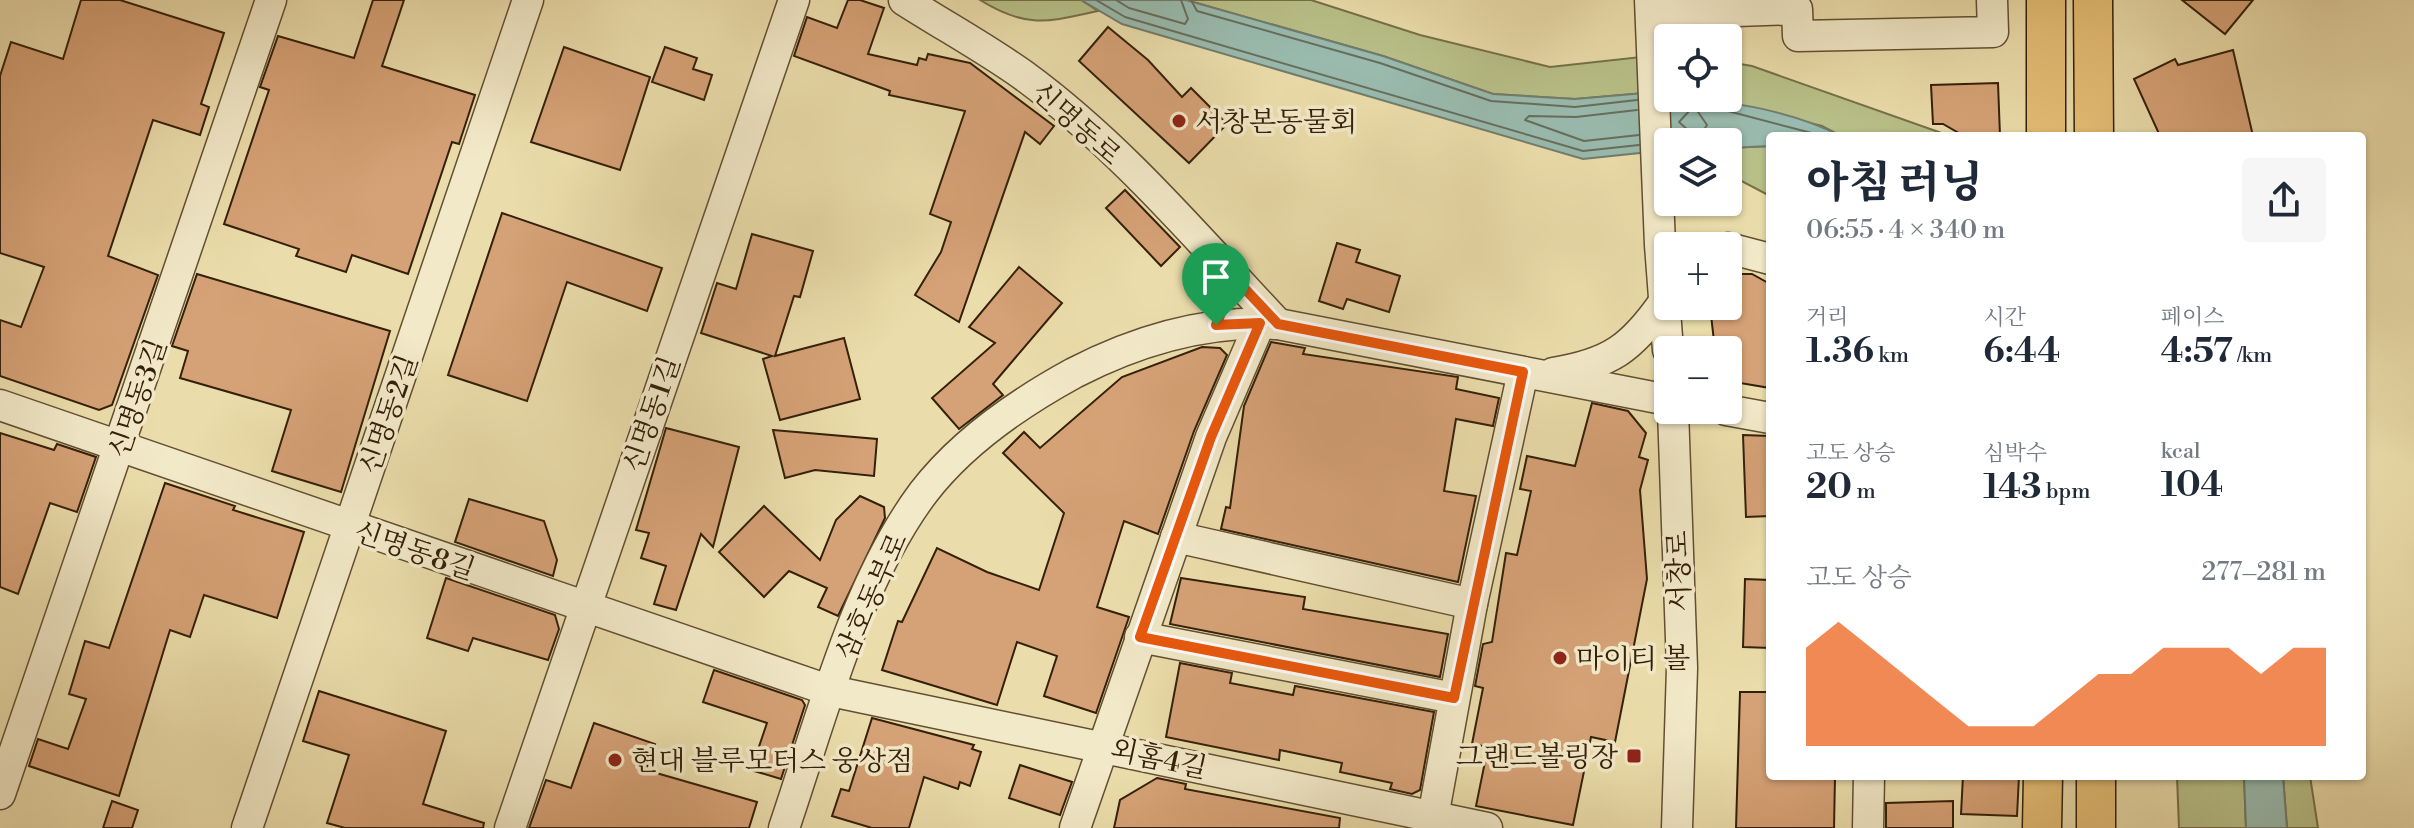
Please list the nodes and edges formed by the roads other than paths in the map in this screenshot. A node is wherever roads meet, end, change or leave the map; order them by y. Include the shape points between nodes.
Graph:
1 (271, 0) edge
2 (528, 0) edge
3 (794, 0) edge
4 (904, 0) edge
5 (1992, 0) edge
6 (2046, 0) edge
7 (2093, 0) edge
8 (1651, 19) edge
9 (2046, 132) edge
10 (2094, 132) edge
11 (1666, 232) edge
12 (1742, 252) edge
13 (1766, 258) edge
14 (1229, 272) junction
15 (1654, 317) edge
16 (1269, 323) junction
17 (1216, 325) junction
18 (1531, 374) junction
19 (1654, 397) edge
20 (0, 405) edge
21 (1742, 413) edge
22 (1766, 417) edge
23 (1673, 424) edge
24 (121, 447) junction
25 (349, 527) junction
26 (1176, 537) junction
27 (1472, 604) junction
28 (584, 608) junction
29 (1140, 637) junction
30 (831, 691) junction
31 (1454, 698) junction
32 (1105, 747) junction
33 (1869, 780) edge
34 (2043, 780) edge
35 (2096, 780) edge
36 (0, 794) edge
37 (1432, 822) edge
38 (247, 828) edge
39 (510, 828) edge
40 (784, 828) edge
41 (1075, 828) edge
42 (1487, 828) edge
43 (1677, 828) edge
44 (1868, 828) edge
45 (2042, 828) edge
46 (2096, 828) edge

1 - 24 street, 신명동3길
2 - 25 street, 신명동2길
3 - 28 street, 신명동1길
4 - 14 street, 신명동로 via 1023,75 1083,125
5 - 8 street via 1993,32 1798,36 1797,9
6 - 9 main road
7 - 10 main road
8 - 11 street
12 - 13 street
14 - 16 street, 신명동로
14 - 17 street
15 - 18 street via 1642,334 1597,364
16 - 17 street, 삼호동부로
16 - 18 street, 삼호동부로
16 - 26 street via 1211,437
17 - 30 street, 삼호동부로 via 1148,342 1093,364 1041,391 964,450 925,491 894,537 868,589
18 - 19 street, 삼호동부로
18 - 27 street
20 - 24 street, 신명동8길
21 - 22 street
23 - 43 street, 서창로 via 1682,668
24 - 25 street, 신명동8길
24 - 36 street, 신명동3길
25 - 28 street, 신명동8길
25 - 38 street, 신명동2길
26 - 27 street
26 - 29 street
27 - 31 street
28 - 30 street, 신명동8길
28 - 39 street, 신명동1길
29 - 31 street
29 - 32 street
30 - 32 street, 외홈4길
30 - 40 street, 삼호동부로
31 - 37 street
32 - 37 street, 외홈4길
32 - 41 street
33 - 44 street
34 - 45 main road
35 - 46 main road
37 - 42 street, 외홈4길

